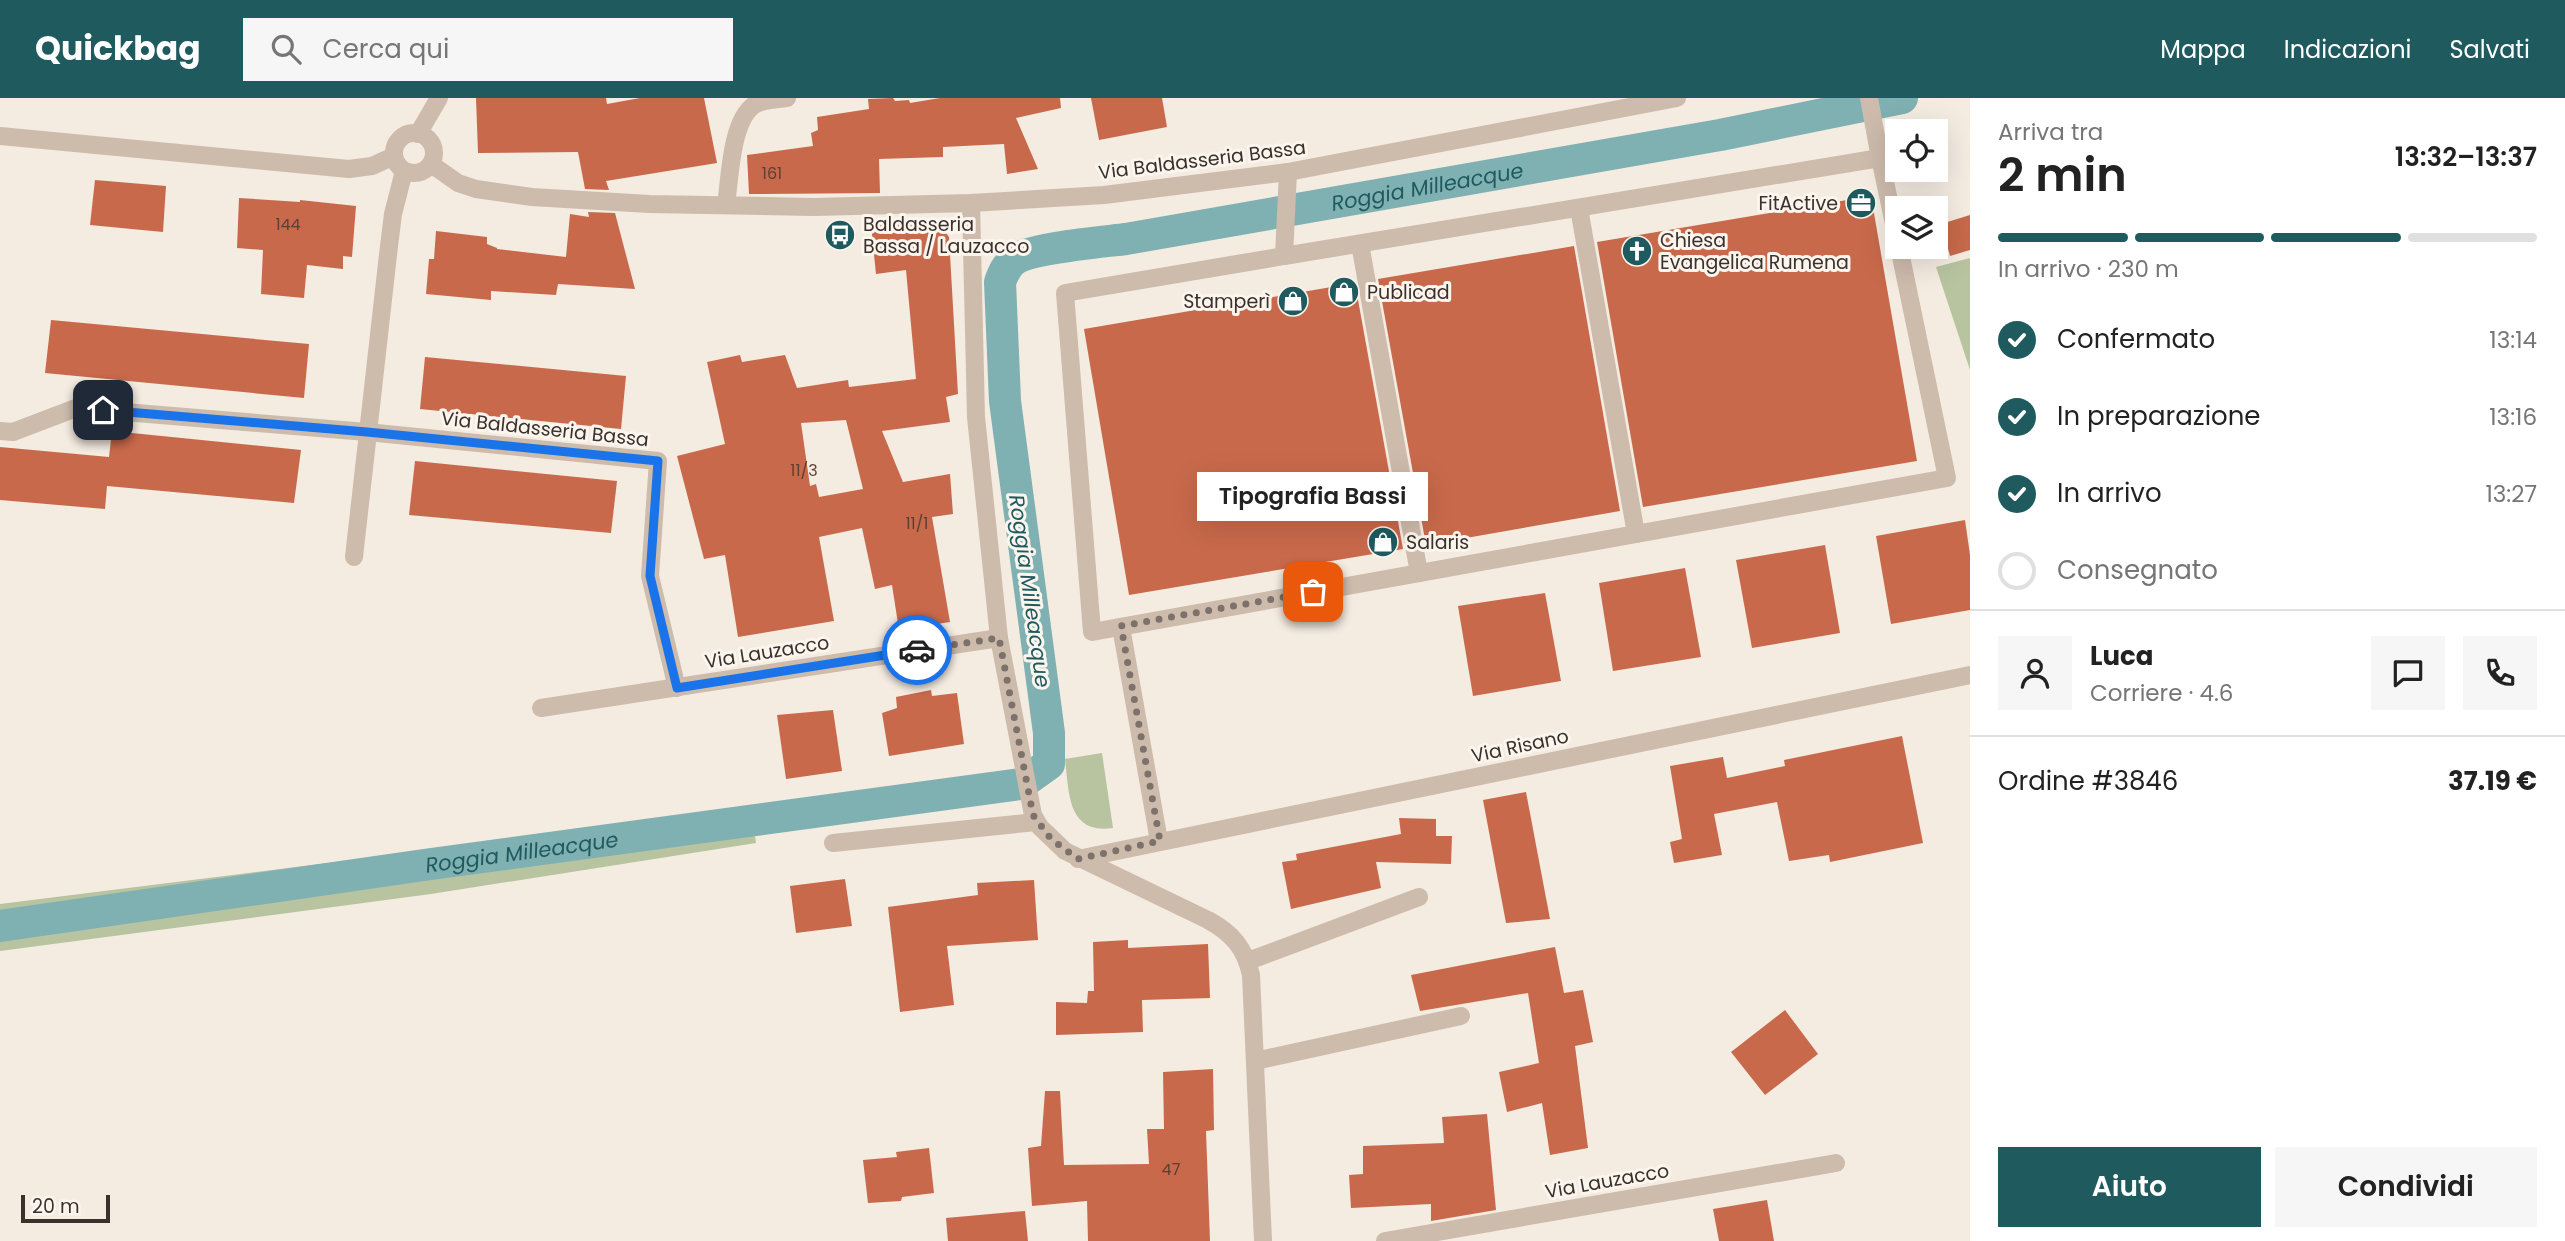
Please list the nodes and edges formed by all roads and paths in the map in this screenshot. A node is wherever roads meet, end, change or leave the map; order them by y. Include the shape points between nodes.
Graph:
1 (439, 98) edge
2 (787, 98) edge
3 (1677, 98) edge
4 (1869, 98) edge
5 (418, 134) junction
6 (0, 136) edge
7 (1880, 158) junction
8 (399, 164) junction
9 (431, 164) junction
10 (1287, 180) junction
11 (1888, 196) edge
12 (971, 203) junction
13 (726, 205) junction
14 (1579, 208) junction
15 (1360, 244) junction
16 (1284, 256) junction
17 (1901, 259) edge
18 (0, 431) edge
19 (367, 432) junction
20 (1636, 534) junction
21 (354, 557) dead end
22 (1419, 573) junction
23 (1121, 626) junction
24 (999, 638) junction
25 (1970, 675) edge
26 (677, 688) junction
27 (541, 708) dead end
28 (1036, 822) junction
29 (1160, 841) junction
30 (833, 842) dead end
31 (1078, 859) junction
32 (1419, 897) dead end
33 (1248, 961) junction
34 (1461, 1016) dead end
35 (1255, 1061) junction
36 (1836, 1163) dead end
37 (1263, 1241) edge
38 (1385, 1241) edge

1 - 5 street
2 - 13 street via 760,102 743,118
3 - 10 street, Via Baldasseria Bassa
4 - 7 street
5 - 8 street via 397,141
5 - 9 street via 432,145
6 - 8 street via 349,169
7 - 11 street
7 - 14 street
8 - 9 street via 419,173
8 - 19 street
9 - 13 street, Via Baldasseria Bassa via 458,183 487,191
10 - 12 street, Via Baldasseria Bassa
10 - 16 street
12 - 13 street, Via Baldasseria Bassa
12 - 24 street via 976,417
14 - 15 street
14 - 20 street
15 - 16 street
15 - 22 street
16 - 23 street via 1065,293 1092,632
17 - 20 street via 1947,478
18 - 19 street, Via Baldasseria Bassa via 13,432 76,408
19 - 21 street
19 - 26 street, Via Baldasseria Bassa via 658,461 650,576
20 - 22 street
22 - 23 street
23 - 29 street
24 - 26 street, Via Lauzacco
24 - 28 street
25 - 29 street, Via Risano
26 - 27 street, Via Lauzacco
28 - 30 street
28 - 31 street
29 - 31 street, Via Risano
31 - 33 street via 1223,928
32 - 33 street
33 - 35 street
34 - 35 street
35 - 37 street
36 - 38 street, Via Lauzacco

